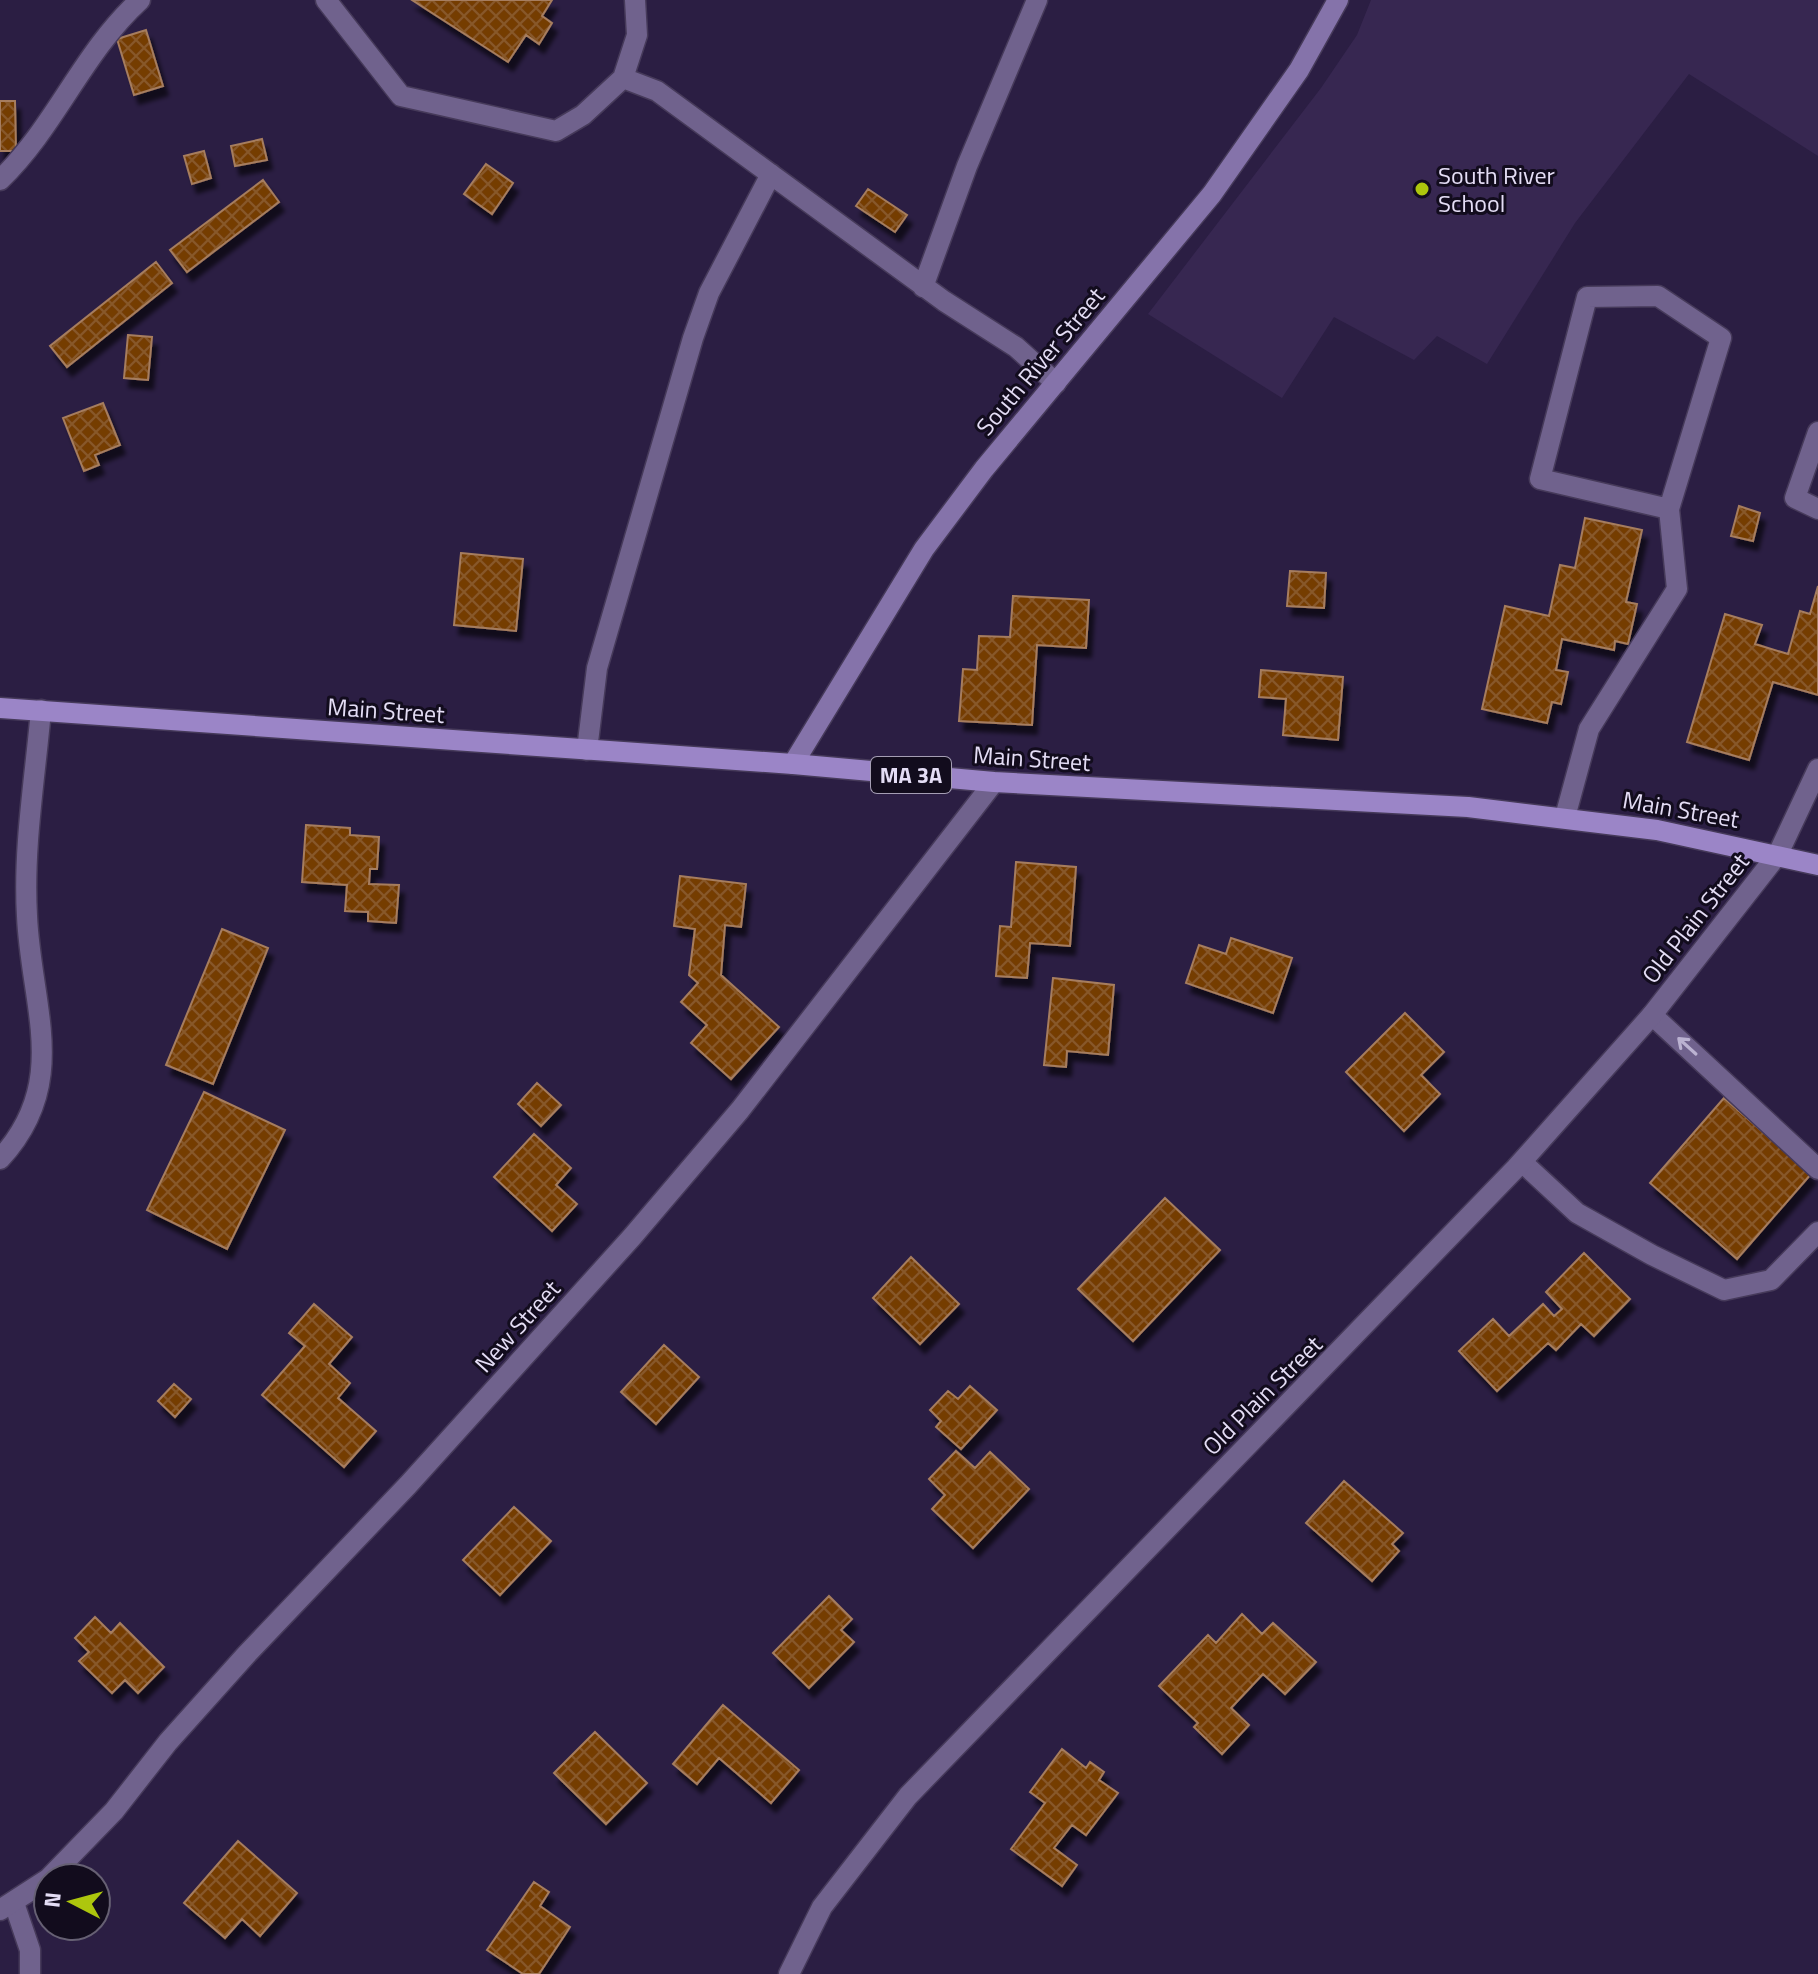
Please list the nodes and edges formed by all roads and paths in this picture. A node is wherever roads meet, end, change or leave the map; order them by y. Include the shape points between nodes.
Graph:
1 (140, 0) edge
2 (326, 0) edge
3 (635, 0) edge
4 (1338, 0) edge
5 (1032, 1) edge
6 (623, 78) junction
7 (771, 174) junction
8 (0, 180) edge
9 (923, 287) junction
10 (1056, 383) junction
11 (1818, 432) edge
12 (1669, 509) junction
13 (1818, 509) edge
14 (0, 708) edge
15 (41, 710) junction
16 (587, 750) junction
17 (793, 764) junction
18 (1818, 769) edge
19 (994, 782) junction
20 (1565, 817) junction
21 (1778, 854) junction
22 (1818, 865) edge
23 (1652, 1015) junction
24 (0, 1159) edge
25 (1522, 1162) junction
26 (1818, 1169) edge
27 (1818, 1232) edge
28 (64, 1862) edge
29 (32, 1889) edge
30 (7, 1906) edge
31 (30, 1974) edge
32 (789, 1974) edge

1 - 8 street via 110,28 26,154
2 - 6 street via 401,96 556,131 583,115
3 - 6 street via 637,35
4 - 10 street, South River Street via 1258,131 1212,194
5 - 9 street
6 - 7 street via 657,91
7 - 9 street
7 - 16 street via 709,293 693,338 597,668
9 - 10 street via 1016,347
10 - 17 street, South River Street via 924,549
11 - 13 street via 1795,498
12 - 12 street via 1721,338 1658,296 1587,297 1540,479
12 - 20 street via 1677,589 1589,729
14 - 15 main road, Main Street / MA 3A
15 - 16 main road, Main Street / MA 3A
15 - 24 street via 26,915 44,1048 35,1108
16 - 17 main road, Main Street / MA 3A
17 - 19 main road, Main Street / MA 3A
18 - 21 street, Old Plain Street
19 - 20 main road, Main Street / MA 3A via 1468,807
19 - 28 street, New Street via 740,1110 632,1237 246,1655 114,1811
20 - 21 main road, Main Street / MA 3A
21 - 22 main road, Main Street / MA 3A
21 - 23 street, Old Plain Street
23 - 25 street, Old Plain Street
26 -> 23 street
25 - 27 street via 1577,1213 1724,1290 1771,1280
25 - 32 street, Old Plain Street via 908,1796 822,1907
29 - 30 street, New Street
30 - 31 street via 30,1950

